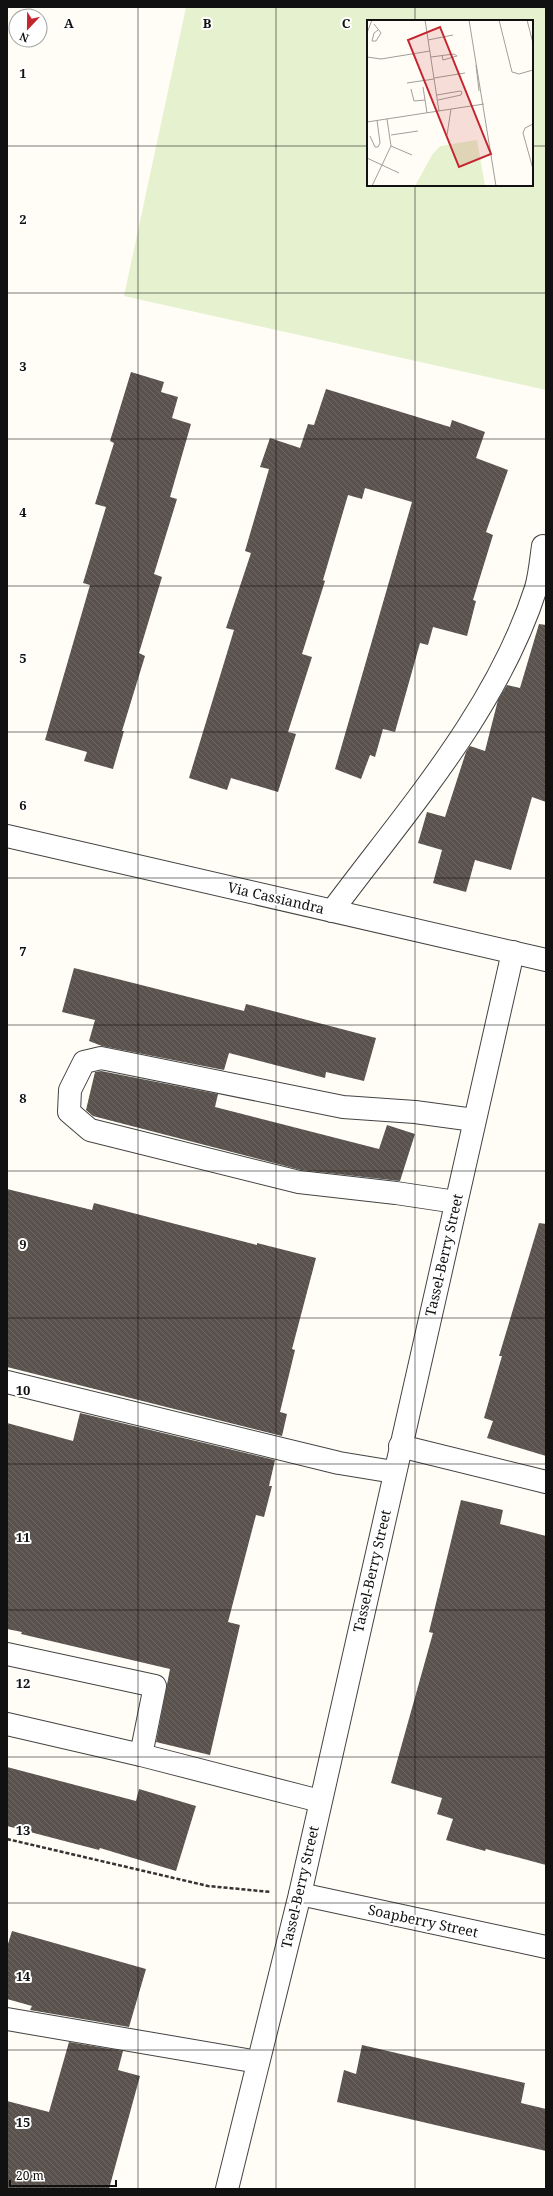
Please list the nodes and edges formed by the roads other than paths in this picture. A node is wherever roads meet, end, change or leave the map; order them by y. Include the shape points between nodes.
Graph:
1 (543, 546) dead end
2 (7, 836) edge
3 (332, 911) junction
4 (513, 952) junction
5 (546, 960) edge
6 (474, 1120) junction
7 (456, 1202) junction
8 (7, 1382) edge
9 (400, 1446) junction
10 (394, 1472) junction
11 (546, 1482) edge
12 (7, 1654) edge
13 (7, 1724) edge
14 (141, 1755) junction
15 (320, 1801) junction
16 (300, 1894) junction
17 (546, 1947) edge
18 (7, 2019) edge
19 (258, 2062) junction
20 (227, 2189) edge

1 - 3 street via 536,586 495,681 440,767
2 - 3 street, Via Cassiandra
3 - 4 street, Via Cassiandra
4 - 5 street, Via Cassiandra
4 - 6 street, Tassel-Berry Street
6 - 7 street, Tassel-Berry Street
6 - 7 street via 415,1112 343,1107 101,1058 84,1062 70,1090 69,1112 90,1130 299,1182
7 - 9 street, Tassel-Berry Street
8 - 10 street via 339,1463
9 - 10 street, Tassel-Berry Street
9 - 11 street
10 - 15 street, Tassel-Berry Street
12 - 14 street via 155,1686
13 - 14 street
14 - 15 street
15 - 16 street, Tassel-Berry Street
16 - 17 street, Soapberry Street
16 - 19 street, Tassel-Berry Street
18 - 19 street
19 - 20 street, Tassel-Berry Street

